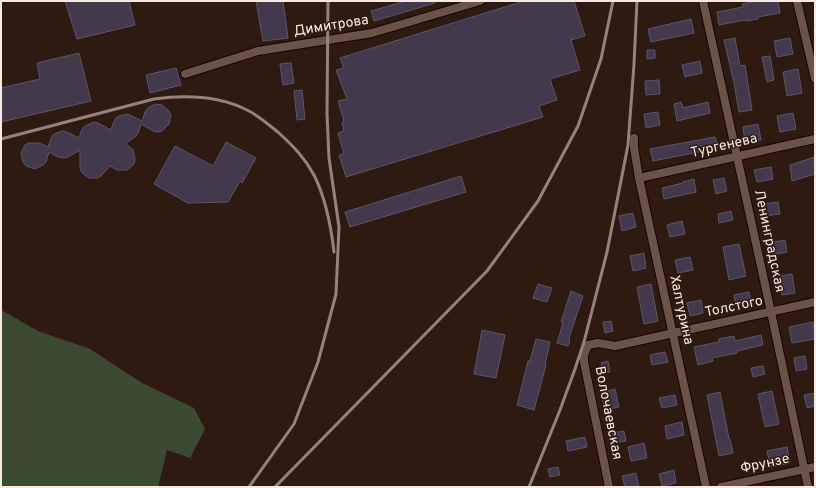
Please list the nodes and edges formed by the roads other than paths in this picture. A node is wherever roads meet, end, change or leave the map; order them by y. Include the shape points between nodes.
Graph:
1 (480, 1) edge
2 (703, 1) edge
3 (797, 1) edge
4 (185, 74) dead end
5 (815, 78) edge
6 (634, 138) dead end
7 (815, 139) edge
8 (737, 156) junction
9 (639, 178) junction
10 (815, 302) edge
11 (771, 312) junction
12 (673, 334) junction
13 (588, 345) joint
14 (815, 467) edge
15 (804, 469) junction
16 (609, 487) edge
17 (706, 487) edge
18 (721, 487) edge
19 (808, 487) edge

1 - 4 street, Димитрова via 372,33 258,51
2 - 8 street, Ленинградская
3 - 5 street
6 - 9 street, Халтурина
7 - 8 street, Тургенева
8 - 9 street, Тургенева
8 - 11 street, Ленинградская
9 - 12 street, Халтурина
10 - 11 street, Толстого
11 - 12 street, Толстого
11 - 15 street, Ленинградская
12 - 13 street, Толстого via 615,346 598,343
12 - 17 street, Халтурина
13 - 16 street, Волочаевская via 584,362
14 - 15 street, Фрунзе
15 - 18 street, Фрунзе
15 - 19 street, Ленинградская

